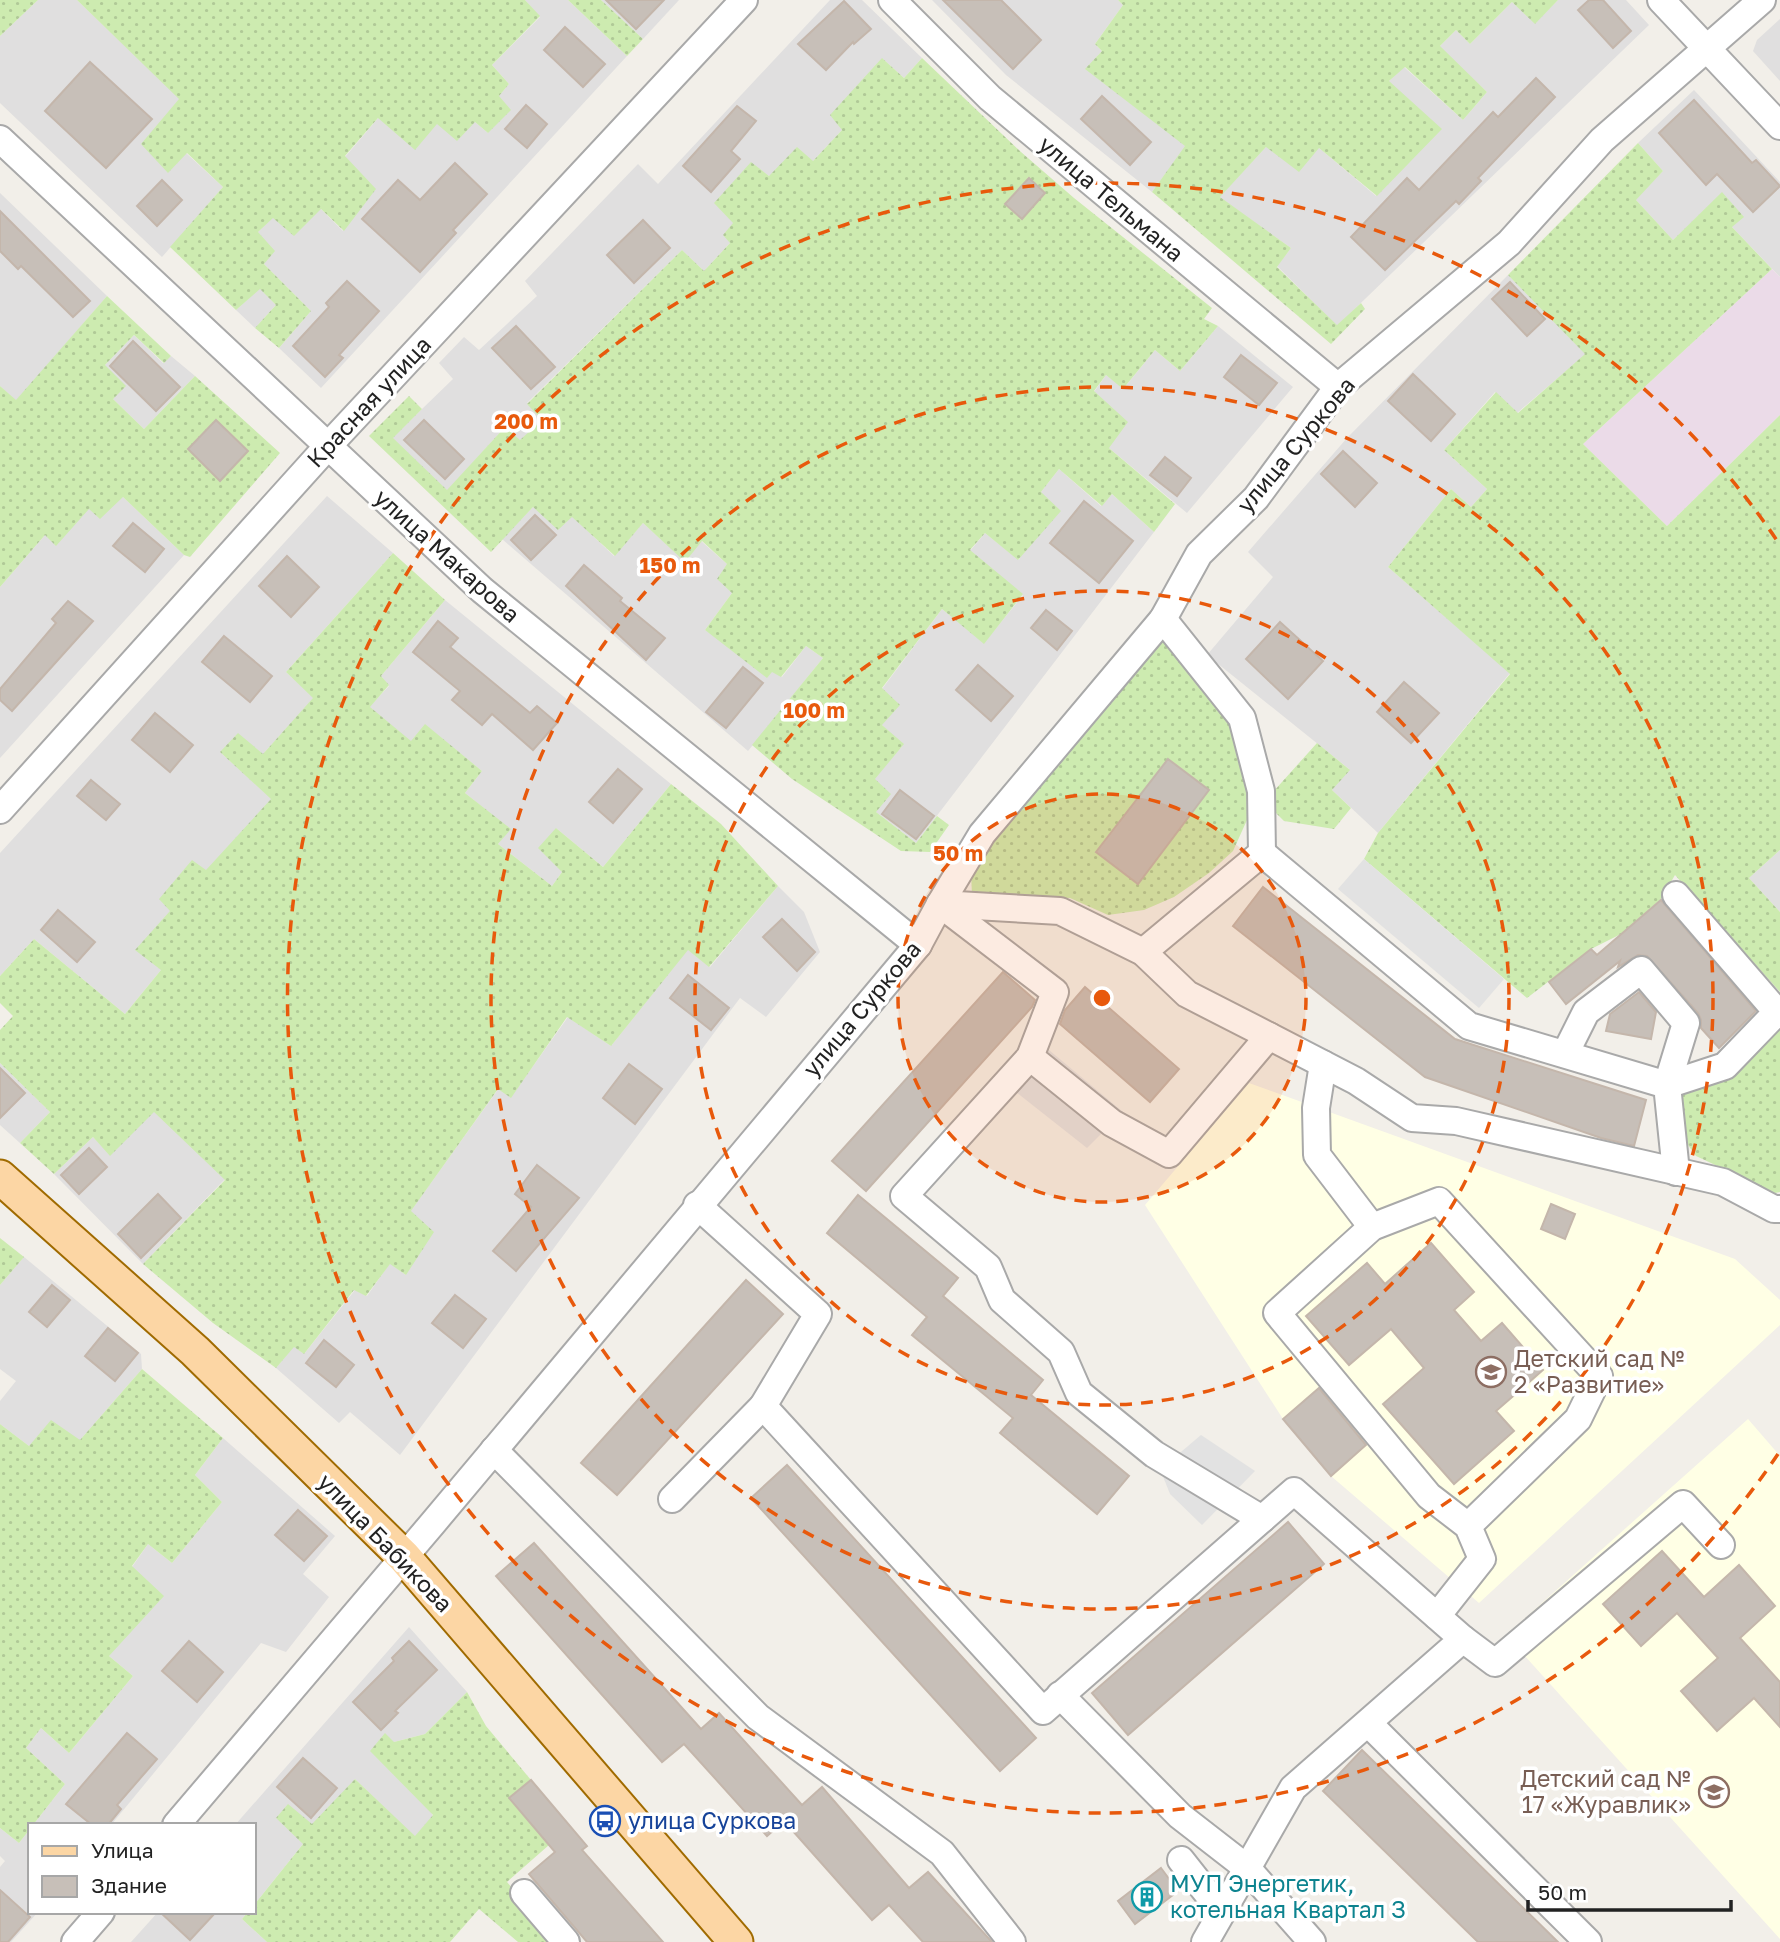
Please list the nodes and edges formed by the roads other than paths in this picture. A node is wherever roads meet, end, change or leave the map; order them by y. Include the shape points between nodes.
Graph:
1 (744, 0) edge
2 (892, 0) edge
3 (1661, 0) edge
4 (1762, 0) edge
5 (1708, 49) junction
6 (1780, 126) edge
7 (0, 139) edge
8 (1338, 387) junction
9 (327, 447) junction
10 (1163, 619) junction
11 (0, 810) edge
12 (1262, 853) junction
13 (1676, 895) dead end
14 (940, 904) junction
15 (918, 945) junction
16 (1143, 953) junction
17 (1778, 1011) edge
18 (1269, 1036) junction
19 (1565, 1054) junction
20 (1030, 1057) junction
21 (1323, 1064) junction
22 (1667, 1085) junction
23 (1675, 1172) junction
24 (0, 1177) edge
25 (697, 1205) junction
26 (1780, 1209) edge
27 (1372, 1227) junction
28 (763, 1406) junction
29 (494, 1450) junction
30 (672, 1499) dead end
31 (1262, 1518) junction
32 (1468, 1525) junction
33 (1721, 1545) dead end
34 (404, 1557) junction
35 (1437, 1616) junction
36 (1464, 1639) junction
37 (1060, 1695) junction
38 (1368, 1723) junction
39 (178, 1823) edge
40 (1210, 1839) junction
41 (1247, 1868) junction
42 (524, 1893) dead end
43 (1222, 1912) junction
44 (99, 1914) edge
45 (732, 1941) edge
46 (75, 1942) edge
47 (566, 1942) edge
48 (1012, 1942) edge
49 (1205, 1942) edge
50 (1312, 1942) edge
51 (1588, 1942) edge

1 - 9 street, Красная улица
2 - 8 street, улица Тельмана via 990,98
3 - 5 street
4 - 5 street, улица Суркова
5 - 6 street
5 - 8 street, улица Суркова via 1602,139 1508,243
7 - 9 street, улица Макарова
8 - 10 street, улица Суркова via 1256,498 1199,554
9 - 11 street, Красная улица
9 - 15 street, улица Макарова via 482,590
10 - 12 street via 1242,719 1261,791
10 - 14 street, улица Суркова via 982,834
12 - 16 street
12 - 19 street via 1469,1026
13 - 17 street
14 - 15 street, улица Суркова
14 - 16 street via 1060,911
14 - 20 street via 1055,992
15 - 25 street, улица Суркова
16 - 18 street via 1187,993
17 - 22 street via 1725,1066
18 - 20 street via 1169,1154 1112,1123
18 - 21 street
19 - 22 street
19 - 22 street via 1586,1012 1641,970 1686,1023
20 - 31 street via 904,1196 988,1266 1002,1300 1061,1352 1079,1393 1154,1454
21 - 23 street via 1412,1118 1456,1121
21 - 27 street via 1317,1155
22 - 23 street
23 - 26 street via 1723,1182
24 - 34 main road, улица Бабикова via 195,1351
25 - 28 street via 818,1314
25 - 29 street, улица Суркова
27 - 32 street via 1276,1313 1429,1496
27 - 32 street via 1438,1201 1599,1376 1578,1419
28 - 30 street
28 - 37 street via 1043,1711
29 - 34 street, улица Суркова
29 - 48 street via 758,1717 942,1853
31 - 35 street via 1294,1491
31 - 37 street
32 - 35 street via 1482,1559
33 - 36 street via 1683,1504 1495,1662
34 - 39 street, улица Суркова
34 - 45 main road, улица Бабикова
35 - 36 street
36 - 38 street
37 - 40 street via 1180,1816
38 - 41 street via 1293,1788
38 - 51 street
40 - 41 street
40 - 43 street via 1174,1865
41 - 43 street
41 - 50 street
42 - 47 street
43 - 49 street
44 - 46 street

